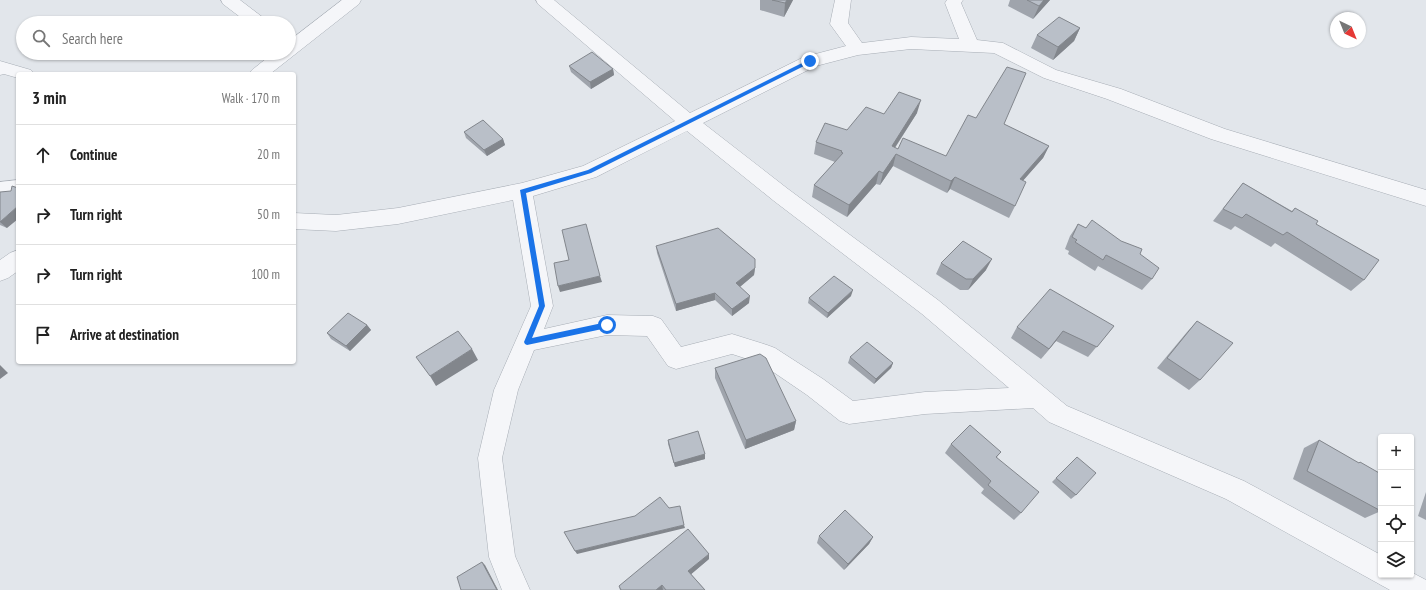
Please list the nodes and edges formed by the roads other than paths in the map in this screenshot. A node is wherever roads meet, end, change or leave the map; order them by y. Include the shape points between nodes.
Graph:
1 (229, 0) edge
2 (353, 0) edge
3 (544, 0) edge
4 (843, 0) edge
5 (955, 0) edge
6 (250, 16) edge
7 (296, 44) edge
8 (970, 45) junction
9 (858, 49) junction
10 (275, 60) edge
11 (0, 69) edge
12 (18, 72) edge
13 (260, 72) edge
14 (687, 121) junction
15 (16, 188) edge
16 (0, 190) edge
17 (522, 191) junction
18 (1426, 198) edge
19 (296, 221) edge
20 (16, 260) edge
21 (0, 272) edge
22 (527, 342) junction
23 (1039, 397) junction
24 (1378, 568) edge
25 (1395, 578) edge
26 (516, 590) edge
27 (1417, 590) edge

1 - 6 street
2 - 7 street
3 - 14 street
4 - 9 street via 839,24
5 - 8 street via 953,3
8 - 9 street via 911,42
8 - 18 street via 997,46 1050,74 1114,94 1218,134
9 - 14 street via 810,61
10 - 13 street
11 - 12 street via 2,67
14 - 17 street via 589,172
14 - 23 street via 930,307
15 - 16 street
17 - 19 street via 398,216 336,223
17 - 22 street via 542,306
20 - 21 street
22 - 23 street via 607,325 653,326 676,359 732,344 767,354 849,413 925,403
22 - 26 street via 506,390 490,458 502,557
23 - 24 street via 1058,414 1235,490
25 - 27 street

